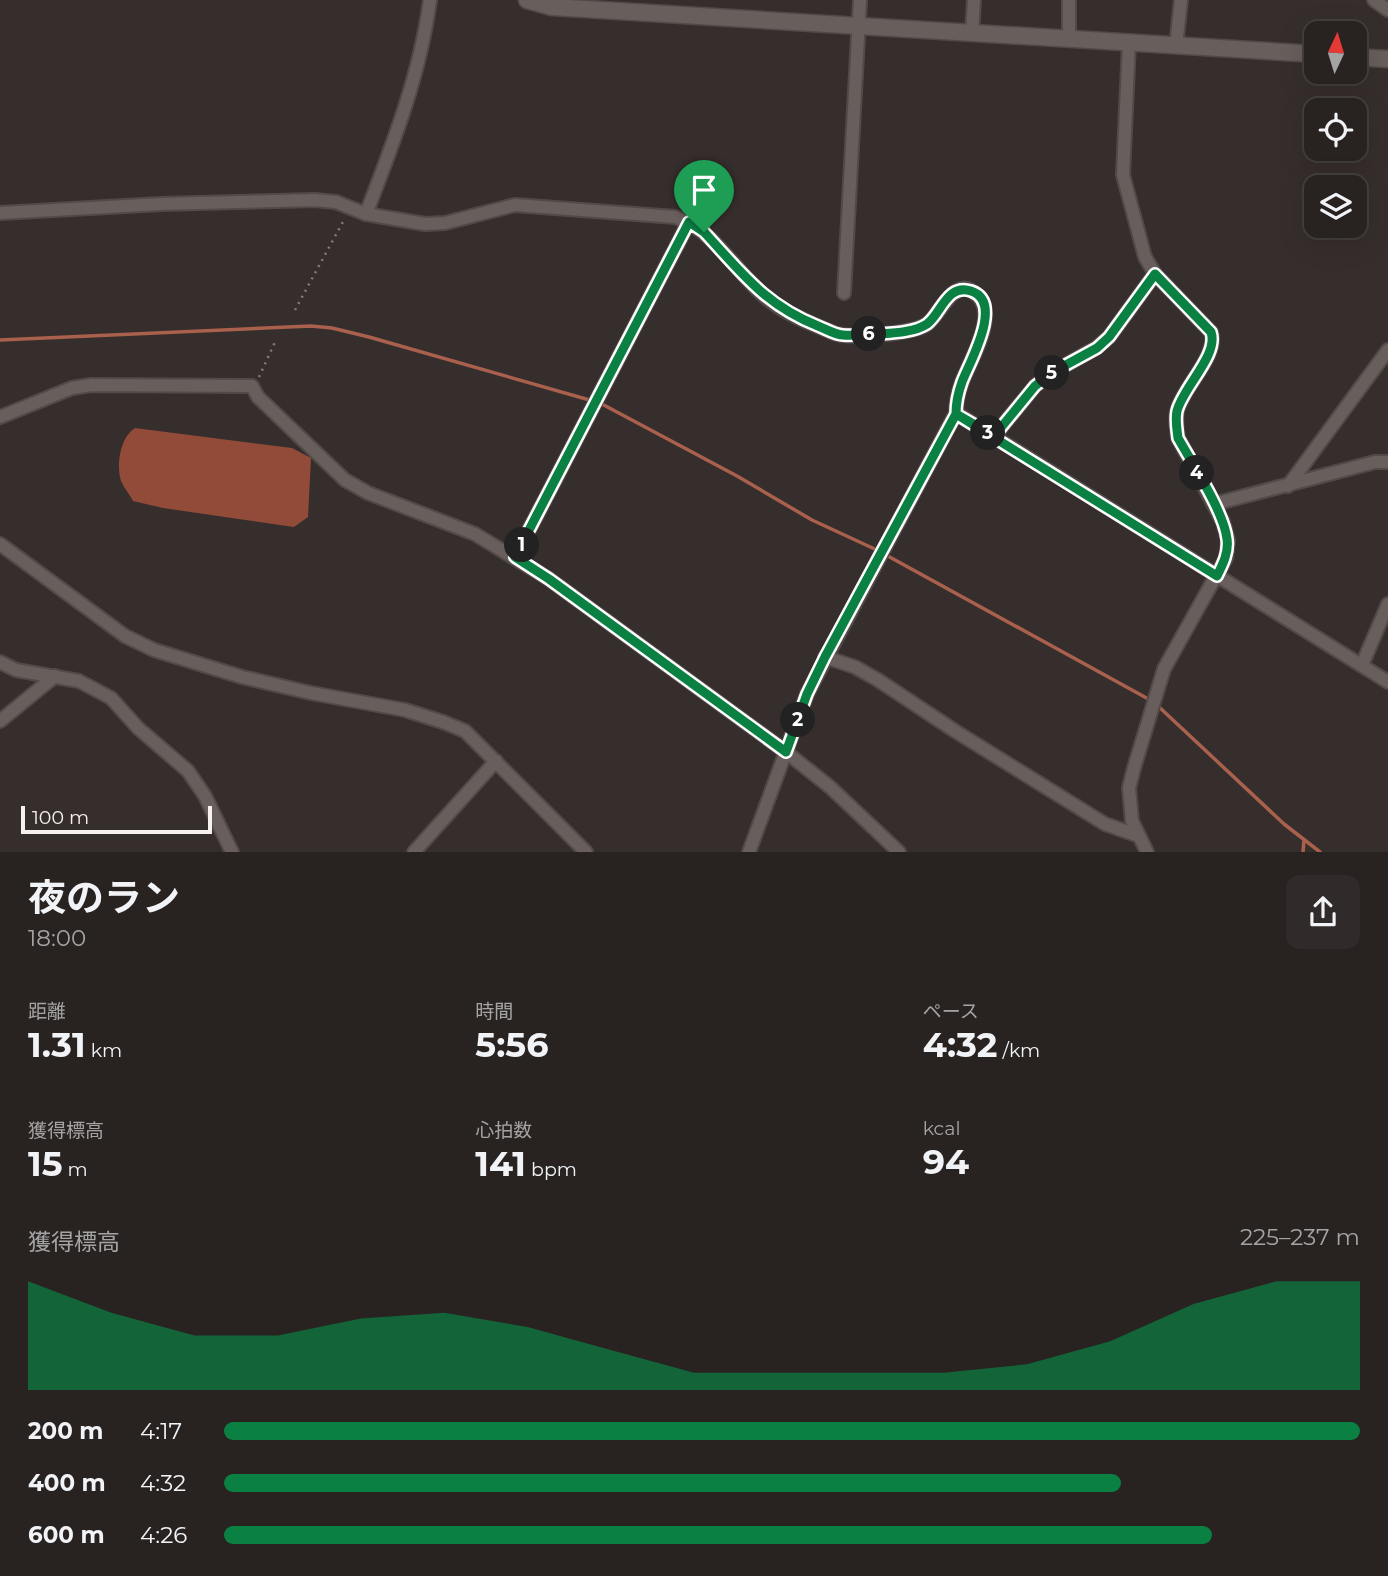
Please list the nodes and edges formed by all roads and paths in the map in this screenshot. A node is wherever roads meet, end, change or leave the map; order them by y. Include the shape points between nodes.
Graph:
1 (429, 0) edge
2 (527, 0) edge
3 (860, 0) edge
4 (974, 0) edge
5 (1069, 0) edge
6 (1181, 0) edge
7 (1374, 0) edge
8 (1388, 10) edge
9 (858, 26) junction
10 (972, 33) junction
11 (1069, 39) junction
12 (1129, 43) junction
13 (1176, 46) junction
14 (1304, 53) edge
15 (1367, 58) edge
16 (1388, 59) edge
17 (351, 208) junction
18 (0, 213) edge
19 (366, 214) junction
20 (689, 222) junction
21 (1155, 274) junction
22 (844, 292) dead end
23 (295, 310) dead end
24 (275, 342) dead end
25 (1388, 350) edge
26 (251, 387) junction
27 (956, 414) junction
28 (0, 416) edge
29 (994, 436) junction
30 (1388, 462) edge
31 (1288, 486) junction
32 (1214, 504) junction
33 (0, 544) edge
34 (515, 557) junction
35 (1217, 576) junction
36 (1388, 604) edge
37 (825, 657) junction
38 (0, 662) edge
39 (1362, 665) junction
40 (55, 676) junction
41 (1388, 682) edge
42 (0, 721) edge
43 (786, 752) junction
44 (496, 761) junction
45 (1139, 836) junction
46 (232, 852) edge
47 (414, 852) edge
48 (586, 852) edge
49 (750, 852) edge
50 (899, 852) edge
51 (1147, 852) edge

1 - 19 street via 425,37 407,103
2 - 9 street via 552,7
3 - 9 street
4 - 10 street
5 - 11 street
6 - 13 street
7 - 8 street
9 - 10 street
9 - 22 street
10 - 11 street
11 - 12 street
12 - 13 street
12 - 21 street via 1123,175 1145,257
13 - 14 street
15 - 16 street
17 - 18 street via 336,202 303,201
17 - 19 street
17 - 23 path
19 - 20 street via 445,223 515,205 675,217
20 - 27 street via 763,295 795,317 840,335 899,333 927,324 949,296 970,290 985,313 983,331 961,383
20 - 34 street
21 - 29 street via 1109,337 1035,386
21 - 32 street via 1214,340 1176,412 1176,424 1178,438
24 - 26 path
25 - 31 street
26 - 28 street via 91,385
26 - 34 street via 345,480 475,534
27 - 29 street
27 - 37 street
29 - 35 street
30 - 31 street
31 - 32 street
32 - 35 street via 1228,540
33 - 44 street via 125,636 154,650 242,677 443,722 466,731
34 - 43 street
35 - 39 street
35 - 45 street via 1175,647 1154,701 1129,788 1132,821
36 - 39 street
37 - 43 street
37 - 45 street via 878,680 1105,824
38 - 40 street via 16,670
39 - 41 street
40 - 42 street
40 - 46 street via 79,681 111,698 188,771
43 - 49 street
43 - 50 street
44 - 47 street
44 - 48 street
45 - 51 street

